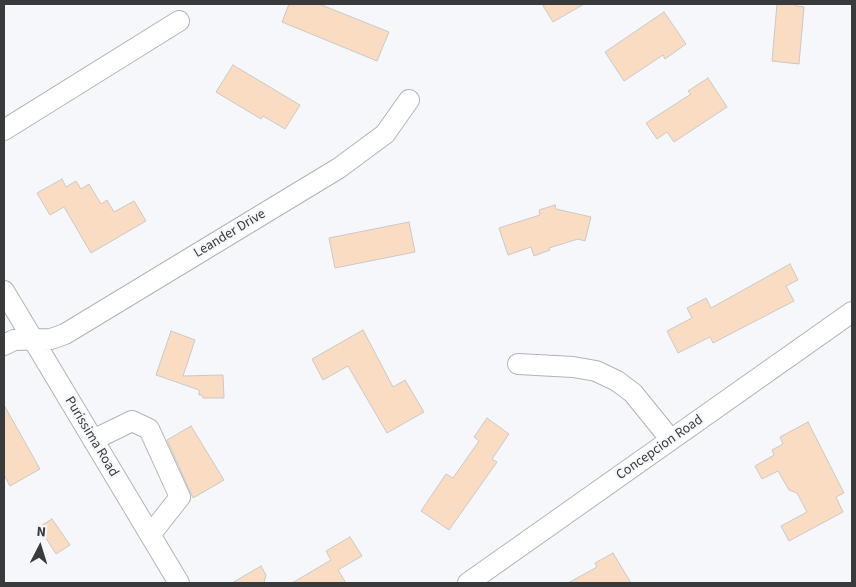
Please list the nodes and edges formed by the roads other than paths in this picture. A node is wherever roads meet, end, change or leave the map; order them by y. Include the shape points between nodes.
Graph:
1 (180, 21) dead end
2 (409, 100) dead end
3 (4, 130) edge
4 (4, 291) edge
5 (852, 312) edge
6 (33, 339) junction
7 (4, 345) edge
8 (518, 364) dead end
9 (93, 440) junction
10 (671, 440) junction
11 (150, 535) junction
12 (478, 580) edge
13 (179, 583) edge

1 - 3 street
2 - 6 street, Leander Drive via 385,134 340,168 65,334
4 - 6 street, Purissima Road
5 - 10 street, Concepcion Road
6 - 7 street, Leander Drive via 14,340
6 - 9 street, Purissima Road
8 - 10 street via 596,371 617,381 633,393
9 - 11 street, Purissima Road
9 - 11 street via 132,422 148,429 180,497
10 - 12 street, Concepcion Road
11 - 13 street, Purissima Road

